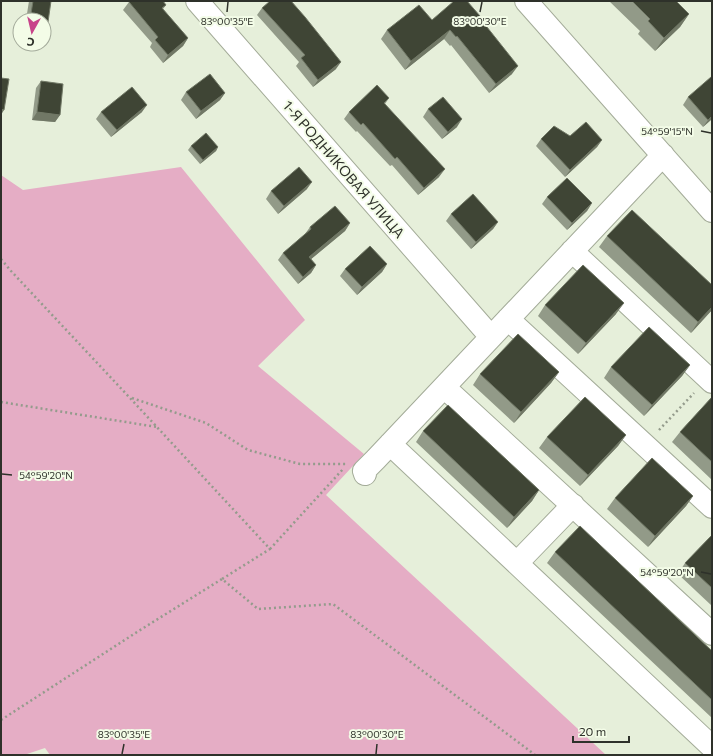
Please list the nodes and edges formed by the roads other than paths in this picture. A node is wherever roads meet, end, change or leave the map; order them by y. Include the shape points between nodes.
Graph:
1 (197, 1) edge
2 (526, 1) edge
3 (663, 155) junction
4 (712, 211) edge
5 (572, 251) junction
6 (508, 319) junction
7 (491, 337) junction
8 (710, 380) edge
9 (444, 387) junction
10 (390, 444) junction
11 (365, 472) dead end
12 (573, 505) junction
13 (712, 507) edge
14 (517, 563) junction
15 (712, 634) edge
16 (712, 747) edge

1 - 7 street, 1-Я РОДНИКОВАЯ УЛИЦА
2 - 3 street
3 - 4 street
3 - 5 street
5 - 6 street
5 - 8 street
6 - 7 street
6 - 13 street
7 - 9 street
9 - 10 street
9 - 12 street
10 - 11 street
10 - 14 street
12 - 14 street
12 - 15 street
14 - 16 street

